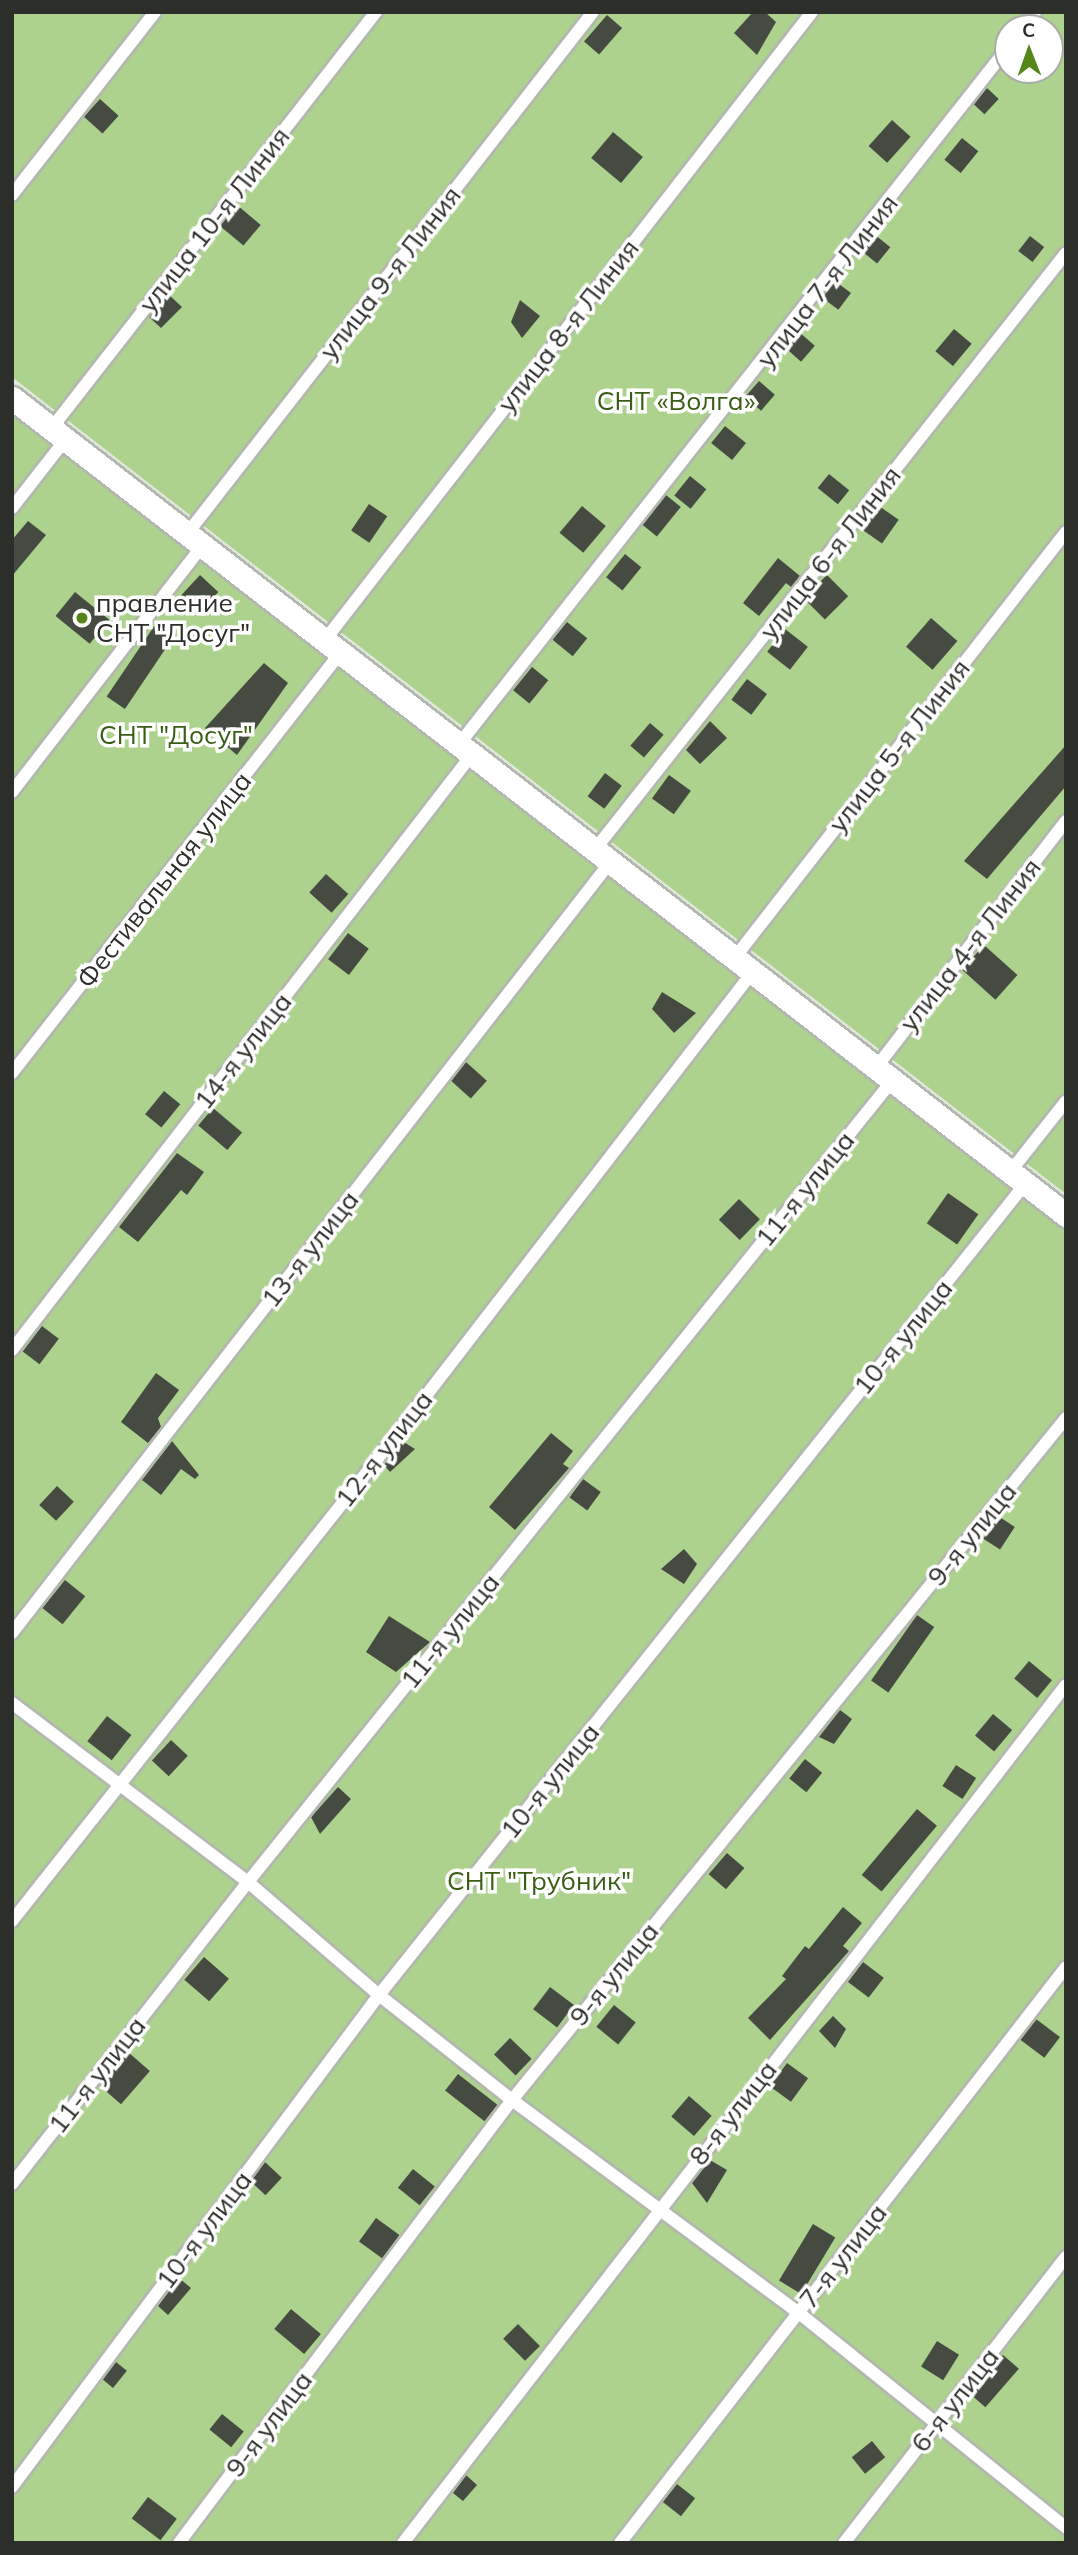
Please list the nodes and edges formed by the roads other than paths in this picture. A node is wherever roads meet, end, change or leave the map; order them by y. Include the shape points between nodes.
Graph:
1 (155, 12) edge
2 (376, 12) edge
3 (593, 12) edge
4 (812, 12) edge
5 (994, 65) edge
6 (12, 195) edge
7 (1066, 253) edge
8 (12, 398) edge
9 (58, 434) junction
10 (12, 508) edge
11 (1066, 532) edge
12 (195, 540) junction
13 (333, 646) junction
14 (466, 748) junction
15 (12, 792) edge
16 (1066, 821) edge
17 (601, 858) junction
18 (742, 967) junction
19 (12, 1073) edge
20 (883, 1075) junction
21 (1066, 1101) edge
22 (1018, 1178) junction
23 (1066, 1215) edge
24 (12, 1350) edge
25 (1066, 1419) edge
26 (12, 1633) edge
27 (1066, 1685) edge
28 (12, 1703) edge
29 (118, 1788) junction
30 (248, 1882) junction
31 (12, 1921) edge
32 (1066, 1967) edge
33 (379, 1996) junction
34 (512, 2100) junction
35 (12, 2184) edge
36 (658, 2209) junction
37 (1066, 2257) edge
38 (799, 2313) junction
39 (937, 2424) junction
40 (12, 2487) edge
41 (1066, 2528) edge
42 (179, 2543) edge
43 (402, 2543) edge
44 (620, 2543) edge
45 (844, 2543) edge

1 - 6 lane
2 - 9 lane, улица 10-я Линия
3 - 12 lane, улица 9-я Линия
4 - 13 lane, улица 8-я Линия
5 - 14 lane, улица 7-я Линия
7 - 17 lane, улица 6-я Линия
8 - 9 street
9 - 10 lane, улица 10-я Линия
9 - 12 street
11 - 18 lane, улица 5-я Линия
12 - 13 street
12 - 15 lane, улица 9-я Линия
13 - 14 street
13 - 19 lane, Фестивальная улица
14 - 17 street
14 - 24 lane, 14-я улица
16 - 20 lane, улица 4-я Линия
17 - 18 street
17 - 26 lane, 13-я улица
18 - 20 street
18 - 29 lane, 12-я улица
20 - 22 street
20 - 30 lane, 11-я улица
21 - 22 lane, 10-я улица
22 - 23 street
22 - 33 lane, 10-я улица
25 - 34 lane, 9-я улица
27 - 36 lane, 8-я улица
28 - 29 lane
29 - 30 lane
29 - 31 lane, 12-я улица
30 - 33 lane
30 - 35 lane, 11-я улица
32 - 38 lane, 7-я улица
33 - 34 lane
33 - 40 lane, 10-я улица
34 - 36 lane
34 - 42 lane, 9-я улица
36 - 38 lane
36 - 43 lane, 8-я улица
37 - 39 lane, 6-я улица
38 - 39 lane
38 - 44 lane, 7-я улица
39 - 41 lane
39 - 45 lane, 6-я улица

